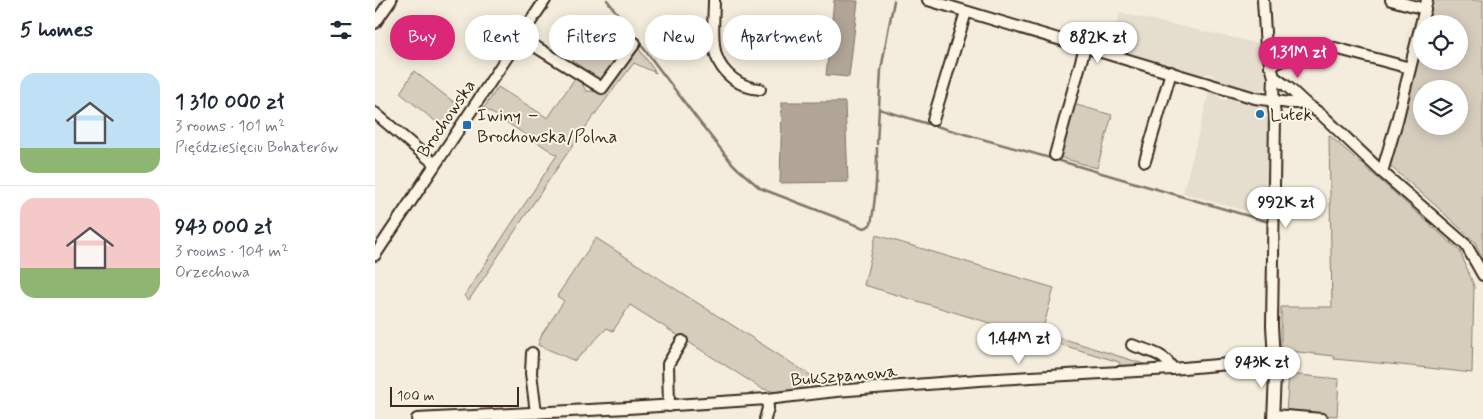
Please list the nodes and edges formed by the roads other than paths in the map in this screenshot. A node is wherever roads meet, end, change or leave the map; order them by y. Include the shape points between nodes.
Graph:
1 (391, 0) edge
2 (545, 0) edge
3 (714, 0) edge
4 (928, 0) edge
5 (1263, 0) edge
6 (1391, 0) edge
7 (949, 3) edge
8 (1426, 4) edge
9 (966, 12) junction
10 (535, 15) edge
11 (375, 23) edge
12 (1085, 47) junction
13 (505, 60) edge
14 (557, 60) edge
15 (623, 60) edge
16 (1270, 66) junction
17 (1410, 68) junction
18 (1171, 72) junction
19 (1273, 77) junction
20 (760, 89) dead end
21 (1273, 101) junction
22 (1305, 103) junction
23 (375, 113) edge
24 (933, 120) dead end
25 (1055, 155) dead end
26 (1145, 160) dead end
27 (435, 164) junction
28 (1382, 172) junction
29 (375, 255) edge
30 (1483, 274) edge
31 (682, 341) dead end
32 (1132, 345) dead end
33 (532, 353) dead end
34 (1274, 360) junction
35 (1172, 369) junction
36 (767, 399) junction
37 (669, 406) junction
38 (536, 413) junction
39 (1273, 417) edge
40 (417, 419) edge
41 (765, 419) edge
42 (1322, 419) edge

1 - 11 street
2 - 10 street, Brochowska
3 - 20 street via 714,44 723,68 734,80
4 - 7 street
5 - 16 street
6 - 8 street
7 - 9 street
8 - 17 street
9 - 12 street
9 - 24 street
12 - 18 street
12 - 25 street
13 - 27 street, Brochowska
14 - 15 street via 602,88
16 - 17 street via 1295,54 1335,48
16 - 19 street
17 - 28 street
18 - 21 street
18 - 26 street
19 - 21 street
19 - 22 street
21 - 22 street
21 - 34 street
22 - 28 street
23 - 27 street
27 - 29 street, Brochowska
28 - 30 street via 1466,244
31 - 37 street via 668,364
32 - 35 street via 1161,356
33 - 38 street
34 - 35 street, Bukszpanowa
34 - 39 street
35 - 36 street, Bukszpanowa via 979,380
36 - 37 street, Bukszpanowa
36 - 41 street
37 - 38 street, Bukszpanowa
38 - 40 street, Bukszpanowa
39 - 42 street

